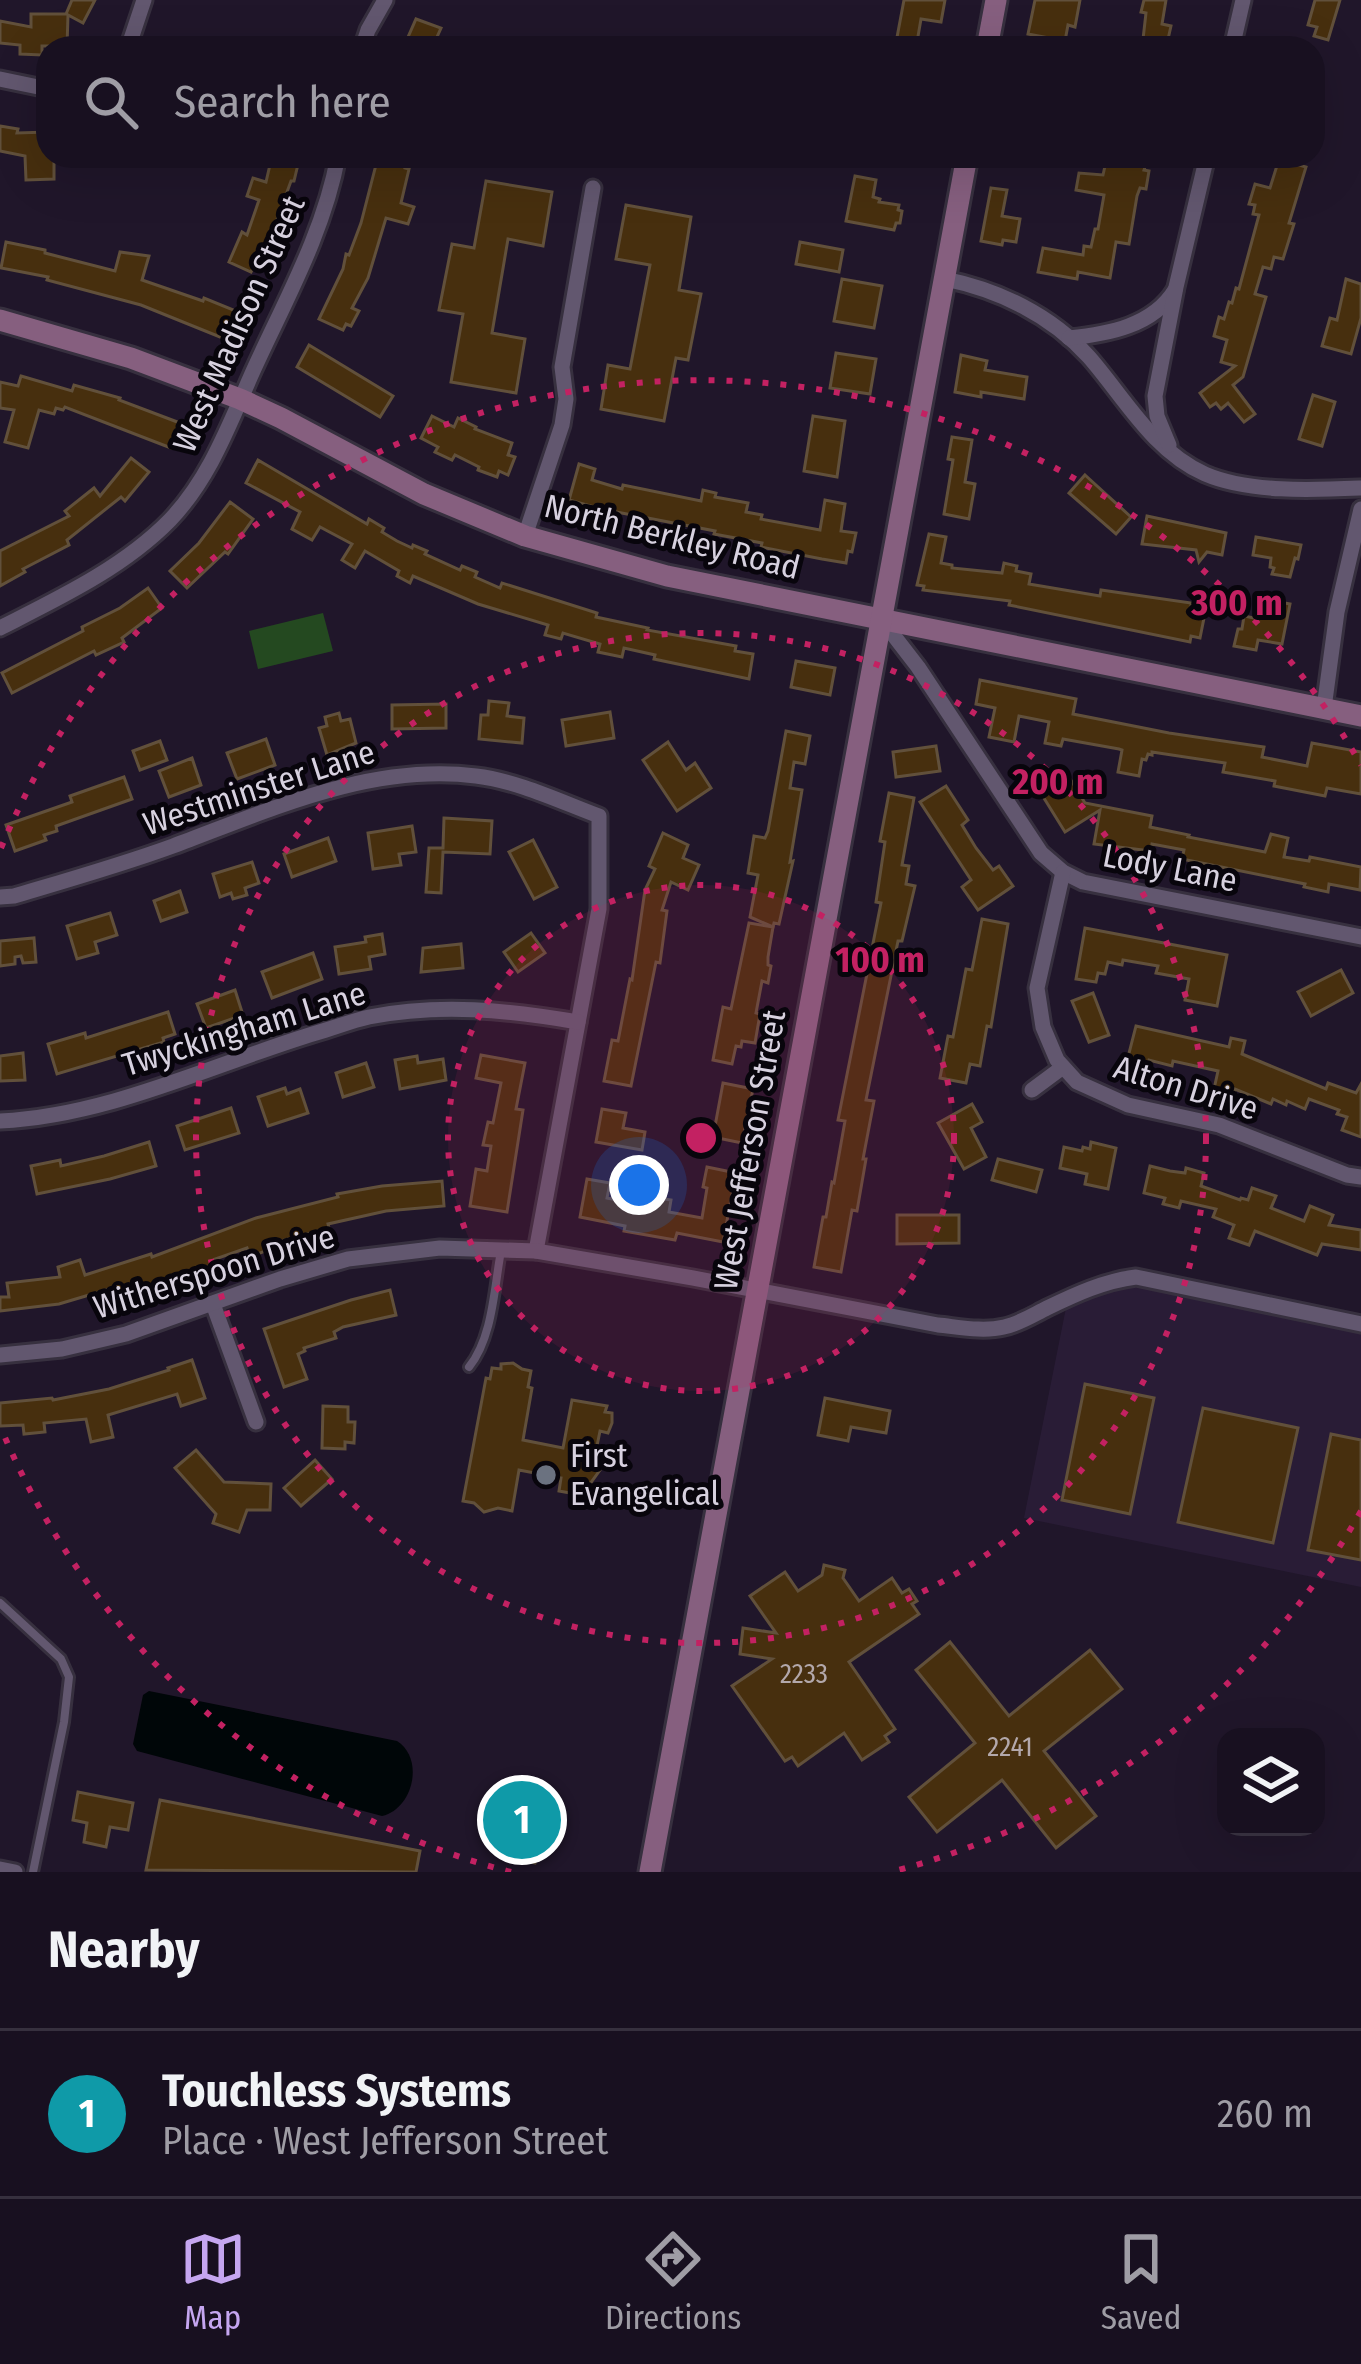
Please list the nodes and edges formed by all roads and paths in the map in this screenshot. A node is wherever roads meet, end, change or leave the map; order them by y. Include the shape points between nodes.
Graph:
1 (144, 0) edge
2 (385, 0) edge
3 (996, 0) edge
4 (1243, 0) edge
5 (132, 36) edge
6 (366, 36) edge
7 (989, 36) edge
8 (1235, 36) edge
9 (0, 79) edge
10 (36, 86) edge
11 (335, 168) edge
12 (966, 168) edge
13 (1204, 168) edge
14 (593, 188) dead end
15 (945, 279) junction
16 (1176, 287) junction
17 (0, 320) edge
18 (1069, 338) junction
19 (240, 399) junction
20 (1173, 452) junction
21 (1361, 488) edge
22 (1361, 508) edge
23 (525, 536) junction
24 (881, 619) junction
25 (0, 628) edge
26 (1324, 708) junction
27 (1361, 716) edge
28 (1063, 872) junction
29 (0, 897) edge
30 (1361, 937) edge
31 (578, 1022) junction
32 (1063, 1067) junction
33 (1032, 1090) dead end
34 (0, 1121) edge
35 (1361, 1177) edge
36 (501, 1250) junction
37 (536, 1251) junction
38 (758, 1290) junction
39 (213, 1304) junction
40 (1361, 1324) edge
41 (0, 1355) edge
42 (469, 1366) dead end
43 (256, 1422) dead end
44 (0, 1603) edge
45 (0, 1869) edge
46 (15, 1872) edge
47 (33, 1872) edge
48 (650, 1872) edge

1 - 5 street
2 - 6 street
3 - 7 street
4 - 8 street
9 - 10 street
11 - 19 street, West Madison Street via 321,224
12 - 15 street, West Jefferson Street
13 - 16 street
14 - 23 street via 562,367 562,425
15 - 18 street via 1019,302
15 - 24 street, West Jefferson Street
16 - 18 street via 1128,327
16 - 20 street via 1156,396
17 - 19 street, North Berkley Road
18 - 20 street
19 - 23 street, North Berkley Road
19 - 25 street, West Madison Street via 197,488 170,520 136,551
20 - 21 street via 1236,483
22 - 26 street
23 - 24 street, North Berkley Road via 667,576
24 - 26 street, North Berkley Road
24 - 28 street, Lody Lane via 1041,853
24 - 38 street, West Jefferson Street
26 - 27 street, North Berkley Road
28 - 30 street, Lody Lane
28 - 32 street, Alton Drive via 1037,988 1043,1027
29 - 31 street, Westminster Lane via 374,779 496,779 599,816 599,909
31 - 34 street, Twyckingham Lane via 488,1009 368,1018 133,1096
31 - 37 street, Westminster Lane
32 - 33 street
32 - 35 street, Alton Drive via 1087,1089 1129,1105 1219,1125
36 - 37 street, Witherspoon Drive
36 - 39 street, Witherspoon Drive via 440,1247 348,1259
36 - 42 lane via 482,1348
37 - 38 street, Witherspoon Drive
38 - 40 street, Witherspoon Drive via 995,1329 1136,1277
38 - 48 street, West Jefferson Street
39 - 41 street, Witherspoon Drive via 126,1334
39 - 43 street
44 - 47 lane via 61,1659 69,1677
45 - 46 street

